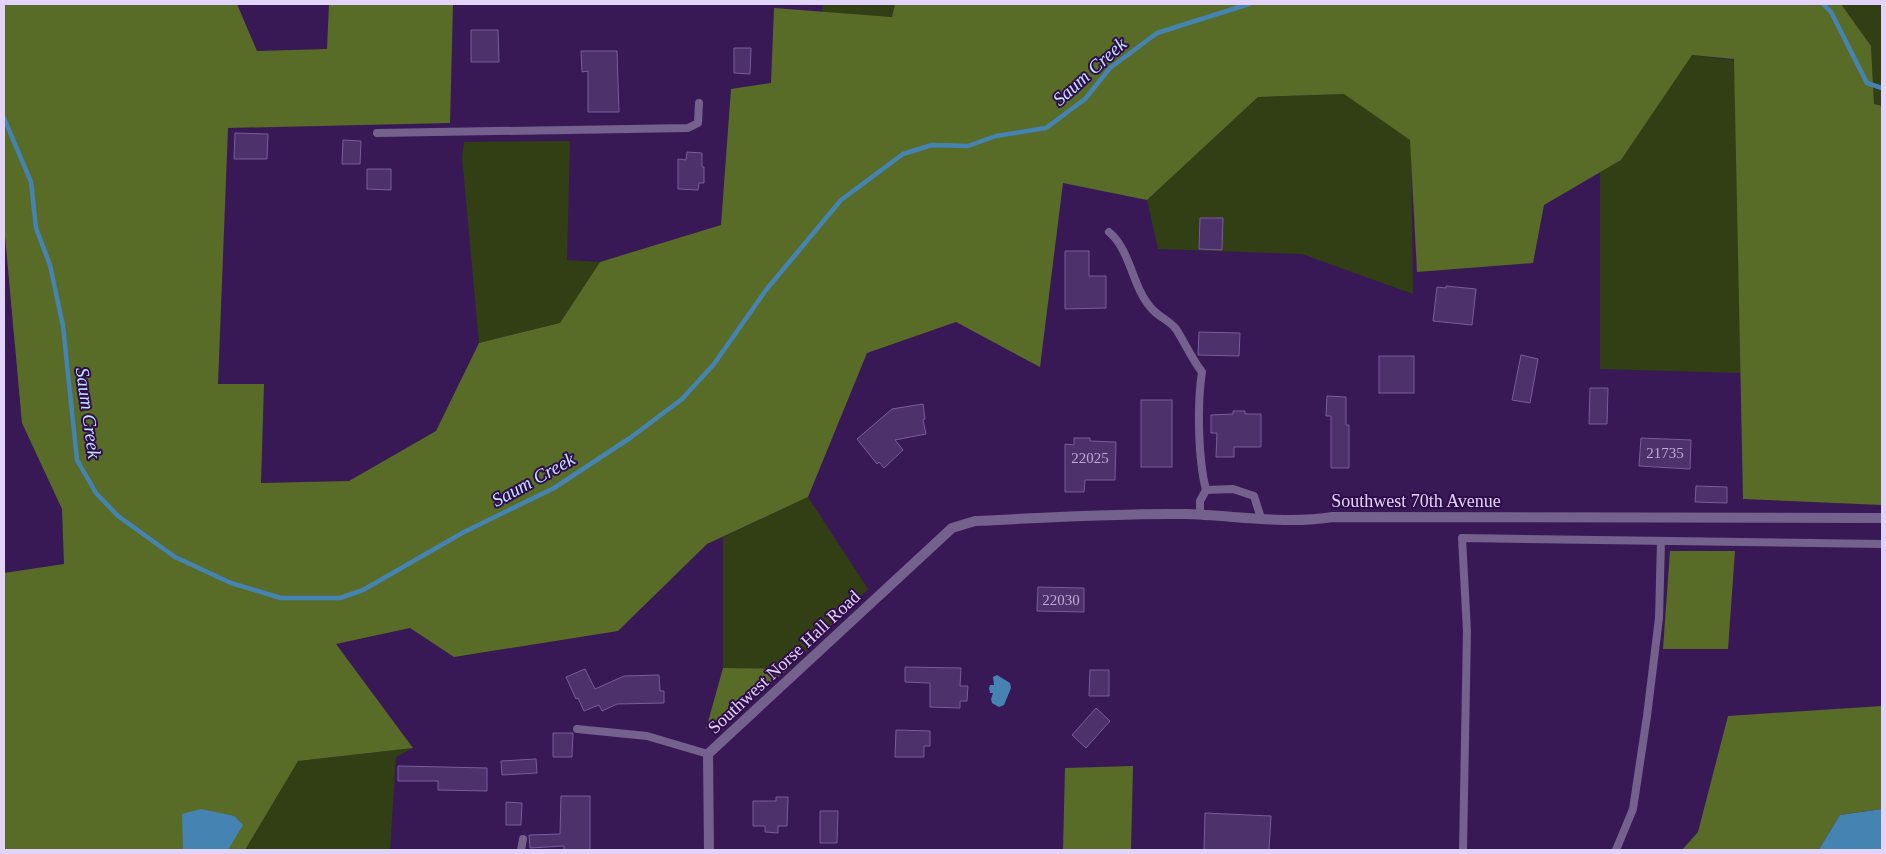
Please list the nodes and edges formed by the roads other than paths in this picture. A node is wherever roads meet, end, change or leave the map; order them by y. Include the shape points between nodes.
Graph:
1 (699, 103) dead end
2 (376, 133) dead end
3 (1109, 232) dead end
4 (1206, 490) junction
5 (1200, 515) junction
6 (1261, 518) junction
7 (1882, 518) edge
8 (952, 528) joint
9 (1661, 541) junction
10 (1882, 544) edge
11 (578, 729) dead end
12 (708, 754) junction
13 (523, 839) dead end
14 (521, 850) edge
15 (708, 850) edge
16 (1463, 850) edge
17 (1616, 850) edge

1 - 2 lane via 698,123 688,128
3 - 4 lane via 1117,239 1152,309 1175,328 1202,372 1199,402 1202,475
4 - 5 lane via 1200,502
4 - 6 lane via 1233,489 1254,496
5 - 6 street, Southwest 70th Avenue
5 - 8 street, Southwest 70th Avenue via 1137,514 974,521
6 - 7 street, Southwest 70th Avenue
8 - 12 street, Southwest Norse Hall Road
9 - 10 lane
9 - 16 lane via 1462,538 1467,630
9 - 17 lane via 1658,618 1647,716 1633,810
11 - 12 lane via 648,736
12 - 15 street, Southwest Norse Hall Road
13 - 14 lane

